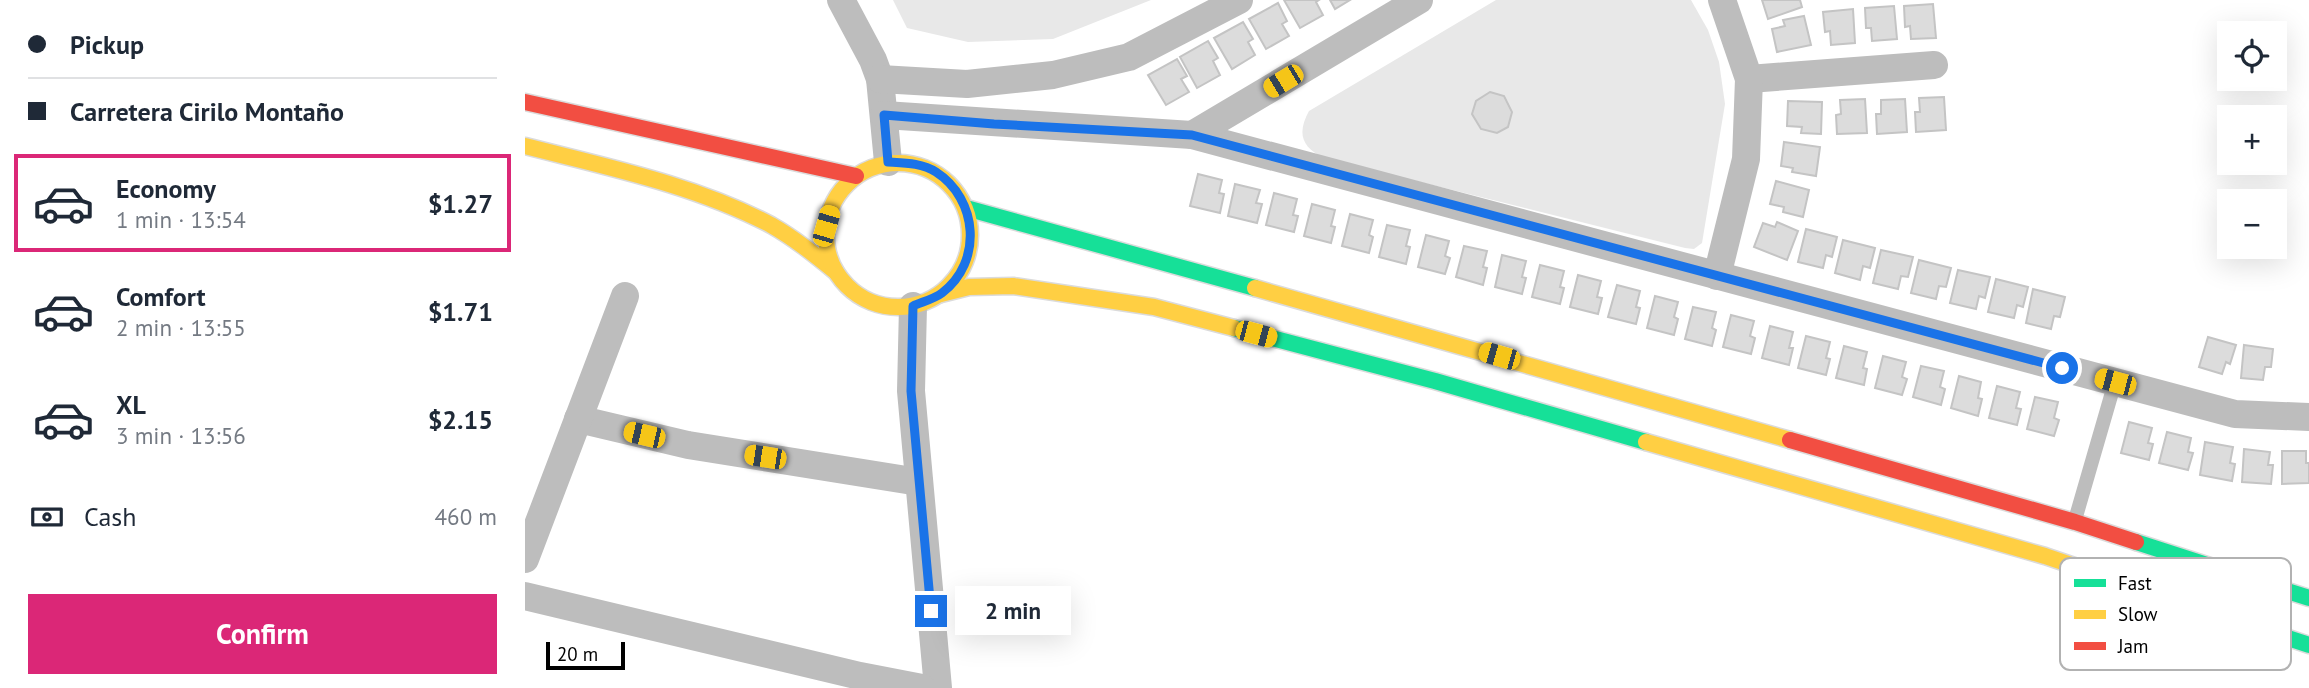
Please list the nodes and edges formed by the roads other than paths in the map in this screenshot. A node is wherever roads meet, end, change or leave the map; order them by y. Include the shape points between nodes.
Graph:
1 (841, 0) edge
2 (1239, 0) edge
3 (1419, 0) edge
4 (1722, 0) edge
5 (1934, 65) dead end
6 (880, 79) junction
7 (1749, 79) junction
8 (525, 102) edge
9 (884, 115) junction
10 (1192, 135) junction
11 (525, 146) edge
12 (888, 162) junction
13 (856, 176) junction
14 (966, 208) junction
15 (836, 272) junction
16 (1717, 276) junction
17 (941, 294) junction
18 (625, 296) dead end
19 (913, 306) junction
20 (2115, 382) junction
21 (2309, 417) edge
22 (578, 419) junction
23 (919, 482) junction
24 (2075, 522) junction
25 (2186, 558) edge
26 (525, 559) edge
27 (2060, 561) edge
28 (2291, 592) edge
29 (525, 596) edge
30 (2309, 598) edge
31 (2291, 639) edge
32 (2309, 645) edge
33 (922, 688) edge
34 (937, 688) edge

1 - 6 street
2 - 6 street via 1129,57 1053,75 967,84
3 - 10 street
4 - 7 street
5 - 7 street
6 - 9 street
7 - 16 street via 1746,159
8 - 13 highway
9 - 10 street
9 - 12 street
10 - 16 street
11 - 15 highway via 649,177 763,220
12 - 13 highway
12 - 14 highway via 912,163 935,171 953,187
13 - 15 highway via 832,203 826,226 827,250
14 - 17 highway via 971,232 968,255 958,277
14 - 24 highway
15 - 19 highway via 851,291 872,303
16 - 20 street
17 - 19 highway
17 - 27 highway via 969,287 1013,286 1154,307 1435,381
18 - 22 street
19 - 23 street via 911,391
20 - 21 street via 2235,414
20 - 24 lane
22 - 23 street via 688,445
22 - 26 street
23 - 34 street
24 - 25 highway
28 - 30 highway
29 - 33 street
31 - 32 highway

